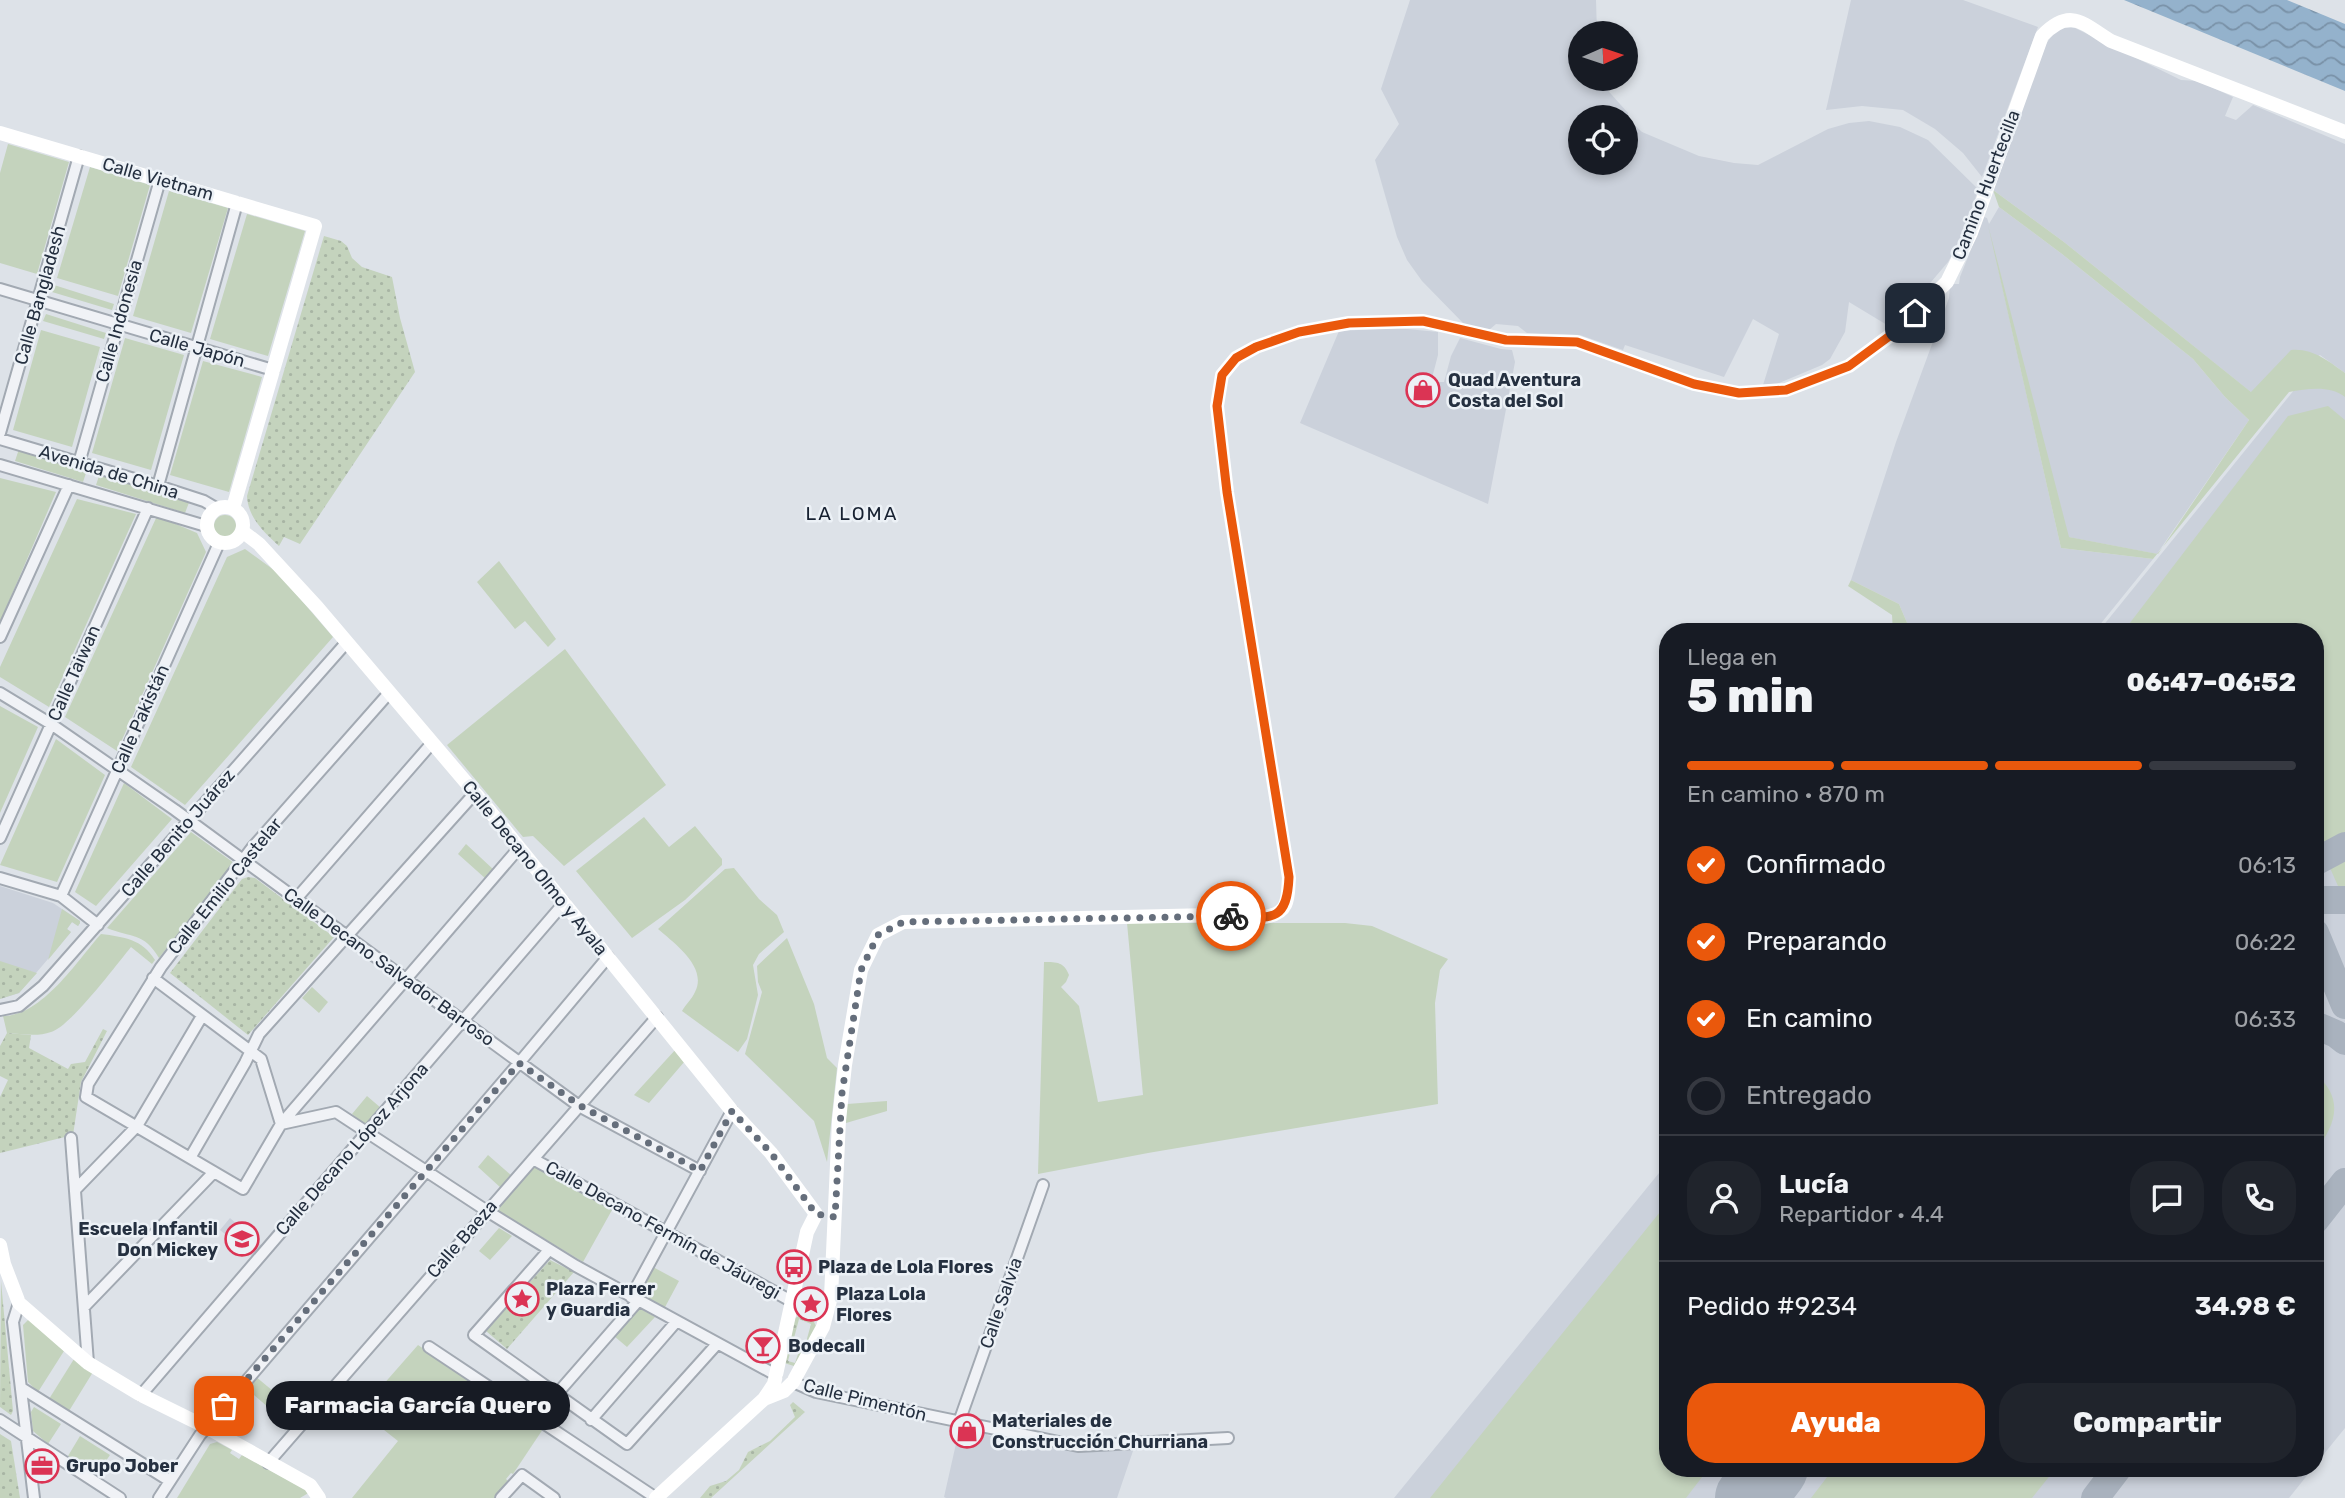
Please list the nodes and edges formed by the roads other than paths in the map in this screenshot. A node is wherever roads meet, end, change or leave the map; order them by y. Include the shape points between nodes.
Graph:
1 (2345, 132) edge
2 (0, 133) edge
3 (79, 156) junction
4 (160, 180) junction
5 (237, 203) junction
6 (0, 289) edge
7 (38, 301) junction
8 (118, 324) junction
9 (196, 348) junction
10 (273, 370) junction
11 (0, 433) edge
12 (0, 439) edge
13 (79, 463) junction
14 (0, 465) edge
15 (69, 485) junction
16 (158, 486) junction
17 (148, 508) junction
18 (216, 508) junction
19 (233, 509) junction
20 (206, 526) junction
21 (242, 531) junction
22 (219, 543) junction
23 (0, 637) edge
24 (346, 643) junction
25 (0, 693) edge
26 (389, 693) junction
27 (51, 724) junction
28 (432, 743) junction
29 (118, 770) junction
30 (475, 793) junction
31 (189, 821) junction
32 (0, 838) edge
33 (519, 848) junction
34 (243, 860) junction
35 (0, 878) edge
36 (61, 896) junction
37 (296, 899) junction
38 (564, 903) junction
39 (98, 925) junction
40 (348, 936) junction
41 (608, 957) junction
42 (153, 978) junction
43 (406, 979) junction
44 (0, 1010) edge
45 (202, 1016) junction
46 (657, 1017) junction
47 (463, 1020) junction
48 (251, 1052) junction
49 (519, 1063) junction
50 (579, 1105) junction
51 (732, 1111) junction
52 (281, 1124) junction
53 (136, 1126) junction
54 (366, 1133) junction
55 (71, 1138) dead end
56 (190, 1158) junction
57 (533, 1159) junction
58 (700, 1171) junction
59 (214, 1172) junction
60 (426, 1172) junction
61 (1043, 1185) dead end
62 (75, 1190) junction
63 (487, 1211) junction
64 (816, 1214) junction
65 (835, 1217) junction
66 (665, 1233) junction
67 (0, 1245) edge
68 (550, 1250) junction
69 (634, 1299) junction
70 (793, 1302) junction
71 (19, 1303) junction
72 (84, 1307) junction
73 (676, 1322) junction
74 (717, 1344) junction
75 (429, 1347) dead end
76 (88, 1363) junction
77 (776, 1375) junction
78 (793, 1382) junction
79 (23, 1389) junction
80 (141, 1395) junction
81 (556, 1395) junction
82 (764, 1399) junction
83 (0, 1420) edge
84 (591, 1420) junction
85 (959, 1422) junction
86 (206, 1427) junction
87 (26, 1438) junction
88 (1228, 1438) dead end
89 (268, 1463) junction
90 (170, 1481) junction
91 (34, 1498) edge
92 (120, 1498) edge
93 (159, 1498) edge
94 (319, 1498) edge
95 (501, 1498) edge
96 (554, 1498) edge
97 (656, 1498) edge

1 - 65 street, Camino Huertecilla via 2111,41 2067,19 2042,36 1971,233 1947,282 1899,329 1849,366 1786,390 1739,393 1694,384 1577,342 1506,340 1423,321 1349,323 1299,332 1236,358 1222,375 1217,406 1289,877 1284,908 1272,917 1259,918 1211,915 903,922 878,935 861,970 845,1066
2 - 3 street, Calle Vietnam
3 - 4 street, Calle Vietnam
3 - 7 street, Calle Bangladesh
4 - 5 street, Calle Vietnam
4 - 8 street, Calle Indonesia
5 - 9 street
5 - 10 street, Calle Vietnam via 315,226
6 - 7 street, Calle Japón
7 - 8 street, Calle Japón
7 - 11 street, Calle Bangladesh
8 - 9 street, Calle Japón
8 - 13 street, Calle Indonesia
9 - 10 street, Calle Japón
9 - 16 street
10 - 19 street
12 - 13 street, Avenida de China
13 - 16 street, Avenida de China
14 - 15 street, Avenida de China
15 - 17 street, Avenida de China
15 - 23 street
16 - 18 street, Avenida de China
17 - 20 street, Avenida de China
17 - 27 street, Calle Taiwan
18 - 19 street
18 - 20 street
19 - 21 street via 242,518
20 - 22 street
21 - 22 street via 233,542
21 - 24 street, Calle Decano Olmo y Ayala via 259,544
22 - 29 street, Calle Pakistán
24 - 26 street, Calle Decano Olmo y Ayala
24 - 31 street, Calle Benito Juárez
25 - 27 street, Calle Decano Salvador Barroso
26 - 28 street, Calle Decano Olmo y Ayala
26 - 34 street, Calle Emilio Castelar
27 - 29 street, Calle Decano Salvador Barroso
27 - 32 street, Calle Taiwan
28 - 30 street, Calle Decano Olmo y Ayala
28 - 37 street
29 - 31 street, Calle Decano Salvador Barroso
29 - 36 street, Calle Pakistán
30 - 33 street, Calle Decano Olmo y Ayala
30 - 40 street
31 - 34 street, Calle Decano Salvador Barroso
31 - 39 street, Calle Benito Juárez
33 - 38 street, Calle Decano Olmo y Ayala
33 - 43 street
34 - 37 street, Calle Decano Salvador Barroso
34 - 42 street, Calle Emilio Castelar
35 - 36 street
36 - 39 street
37 - 40 street, Calle Decano Salvador Barroso
38 - 41 street, Calle Decano Olmo y Ayala
38 - 47 street, Calle Decano López Arjona
39 - 44 street, Calle Benito Juárez via 43,986 19,1006
40 - 43 street, Calle Decano Salvador Barroso
40 - 48 street via 259,1034
41 - 46 street, Calle Decano Olmo y Ayala
41 - 49 street
42 - 45 street
42 - 53 street, Calle Emilio Castelar via 88,1084 86,1097
43 - 47 street, Calle Decano Salvador Barroso
43 - 52 street
45 - 48 street
45 - 53 street
46 - 50 street, Calle Baeza
46 - 51 street, Calle Decano Olmo y Ayala
47 - 49 street, Calle Decano Salvador Barroso
47 - 54 street, Calle Decano López Arjona
48 - 52 street via 261,1059
48 - 56 street
49 - 50 street, Calle Decano Salvador Barroso
49 - 60 street
50 - 57 street, Calle Baeza
50 - 58 street, Calle Decano Salvador Barroso
51 - 58 street
51 - 64 street, Calle Decano Olmo y Ayala via 771,1153
52 - 54 street via 336,1112
52 - 59 street via 243,1189
53 - 56 street
53 - 62 street
54 - 60 street
54 - 80 street, Calle Decano López Arjona
55 - 62 street
56 - 59 street
57 - 63 street, Calle Baeza
57 - 66 street, Calle Decano Fermín de Jáuregi
58 - 66 street
59 - 72 street
60 - 63 street
60 - 86 street
61 - 85 street, Calle Salvia
62 - 72 street
63 - 68 street
63 - 89 street, Calle Baeza
64 - 65 street
64 - 70 street via 807,1232
65 - 78 street via 831,1297 823,1327
66 - 69 street
66 - 70 street, Calle Decano Fermín de Jáuregi
67 - 71 street
68 - 69 street
68 - 81 street via 474,1335
69 - 73 street
69 - 81 street
70 - 77 street
71 - 76 street
71 - 79 street via 13,1322
72 - 76 street
73 - 74 street
73 - 84 street
74 - 77 street
74 - 84 street via 627,1444
75 - 97 street
76 - 80 street
77 - 82 street
78 - 82 street
78 - 85 street, Calle Pimentón via 816,1392
79 - 87 street
79 - 90 street
80 - 86 street
81 - 84 street
82 - 97 street
83 - 87 street
85 - 88 street, Calle Pimentón via 1078,1446
86 - 89 street
86 - 90 street
87 - 91 street
87 - 92 street
89 - 94 street via 310,1485
90 - 93 street
95 - 96 street via 522,1475

